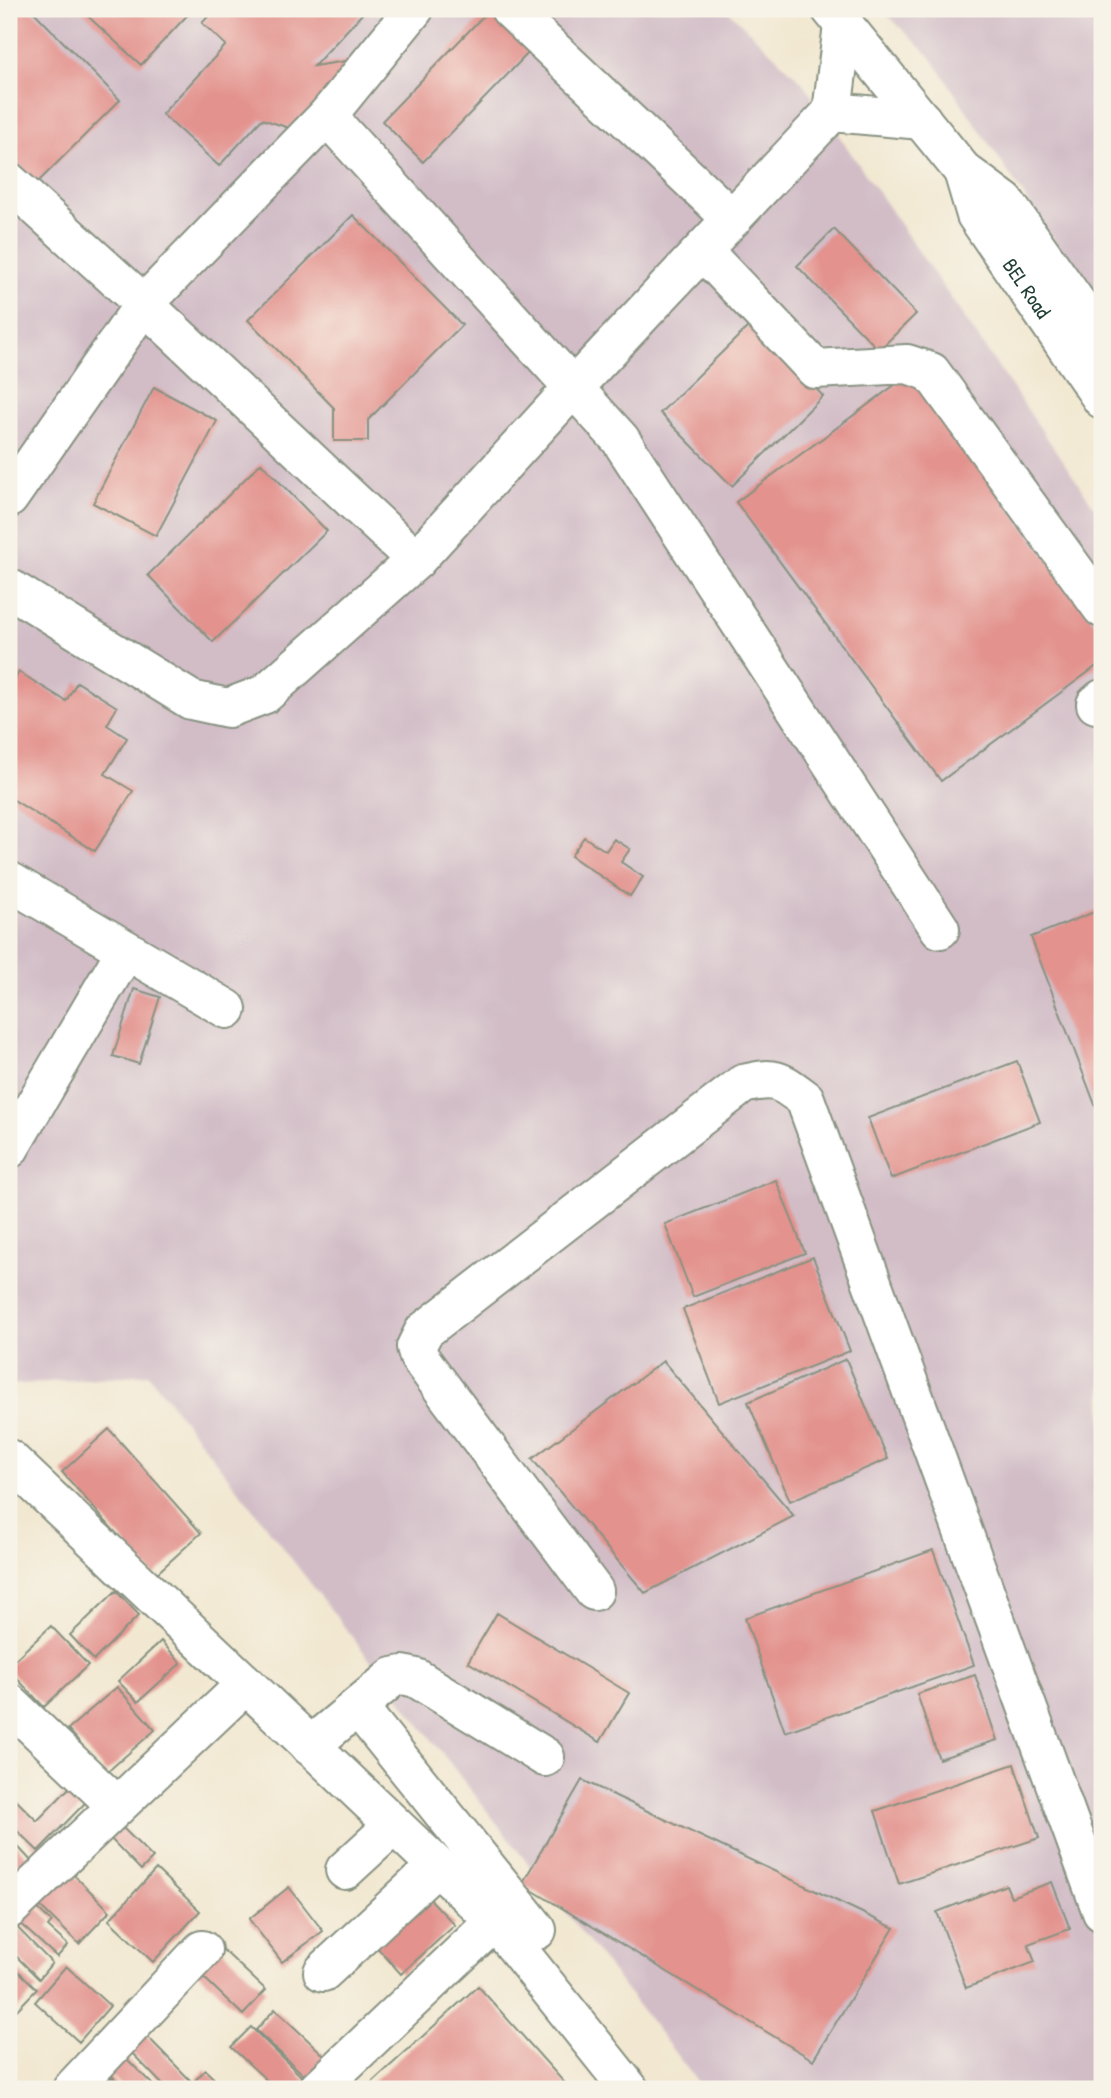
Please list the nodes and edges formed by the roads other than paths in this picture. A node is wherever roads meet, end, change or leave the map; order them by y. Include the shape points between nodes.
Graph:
1 (414, 9) edge
2 (510, 9) edge
3 (837, 17) edge
4 (832, 112) junction
5 (327, 116) junction
6 (922, 120) junction
7 (963, 172) junction
8 (9, 182) edge
9 (732, 219) junction
10 (703, 251) junction
11 (144, 304) junction
12 (1102, 340) edge
13 (572, 389) junction
14 (1102, 399) edge
15 (9, 498) edge
16 (416, 559) junction
17 (9, 588) edge
18 (1102, 608) edge
19 (9, 881) edge
20 (940, 929) dead end
21 (126, 950) junction
22 (227, 1009) dead end
23 (9, 1149) edge
24 (9, 1459) edge
25 (594, 1591) dead end
26 (245, 1685) junction
27 (9, 1703) edge
28 (358, 1707) junction
29 (310, 1746) junction
30 (545, 1757) dead end
31 (117, 1806) junction
32 (394, 1825) junction
33 (437, 1866) junction
34 (345, 1871) dead end
35 (9, 1909) edge
36 (1102, 1912) edge
37 (495, 1921) junction
38 (537, 1930) dead end
39 (202, 1950) dead end
40 (323, 1972) dead end
41 (72, 2089) edge
42 (318, 2089) edge
43 (629, 2089) edge

1 - 5 street
2 - 9 street
3 - 4 street
3 - 6 street, BEL Road
4 - 6 street
4 - 9 street
5 - 11 street
5 - 13 street
6 - 7 street, BEL Road
7 - 12 street, BEL Road via 1005,202
7 - 14 street, BEL Road via 976,215
8 - 11 street
9 - 10 street
10 - 13 street
10 - 18 street via 815,369 906,364 931,372
11 - 15 street
11 - 16 street
13 - 16 street
13 - 20 street via 620,439
16 - 17 street via 265,694 228,708 191,700
19 - 21 street
21 - 22 street
21 - 23 street
24 - 26 street
25 - 36 street via 419,1357 416,1346 424,1331 743,1084 761,1079 783,1082 805,1099
26 - 29 street
26 - 31 street
27 - 31 street
28 - 29 street
28 - 30 street via 393,1678 416,1678
28 - 38 street
29 - 32 street
31 - 35 street
32 - 33 street
32 - 34 street
33 - 37 street
33 - 40 street
37 - 42 street
37 - 43 street
39 - 41 street

